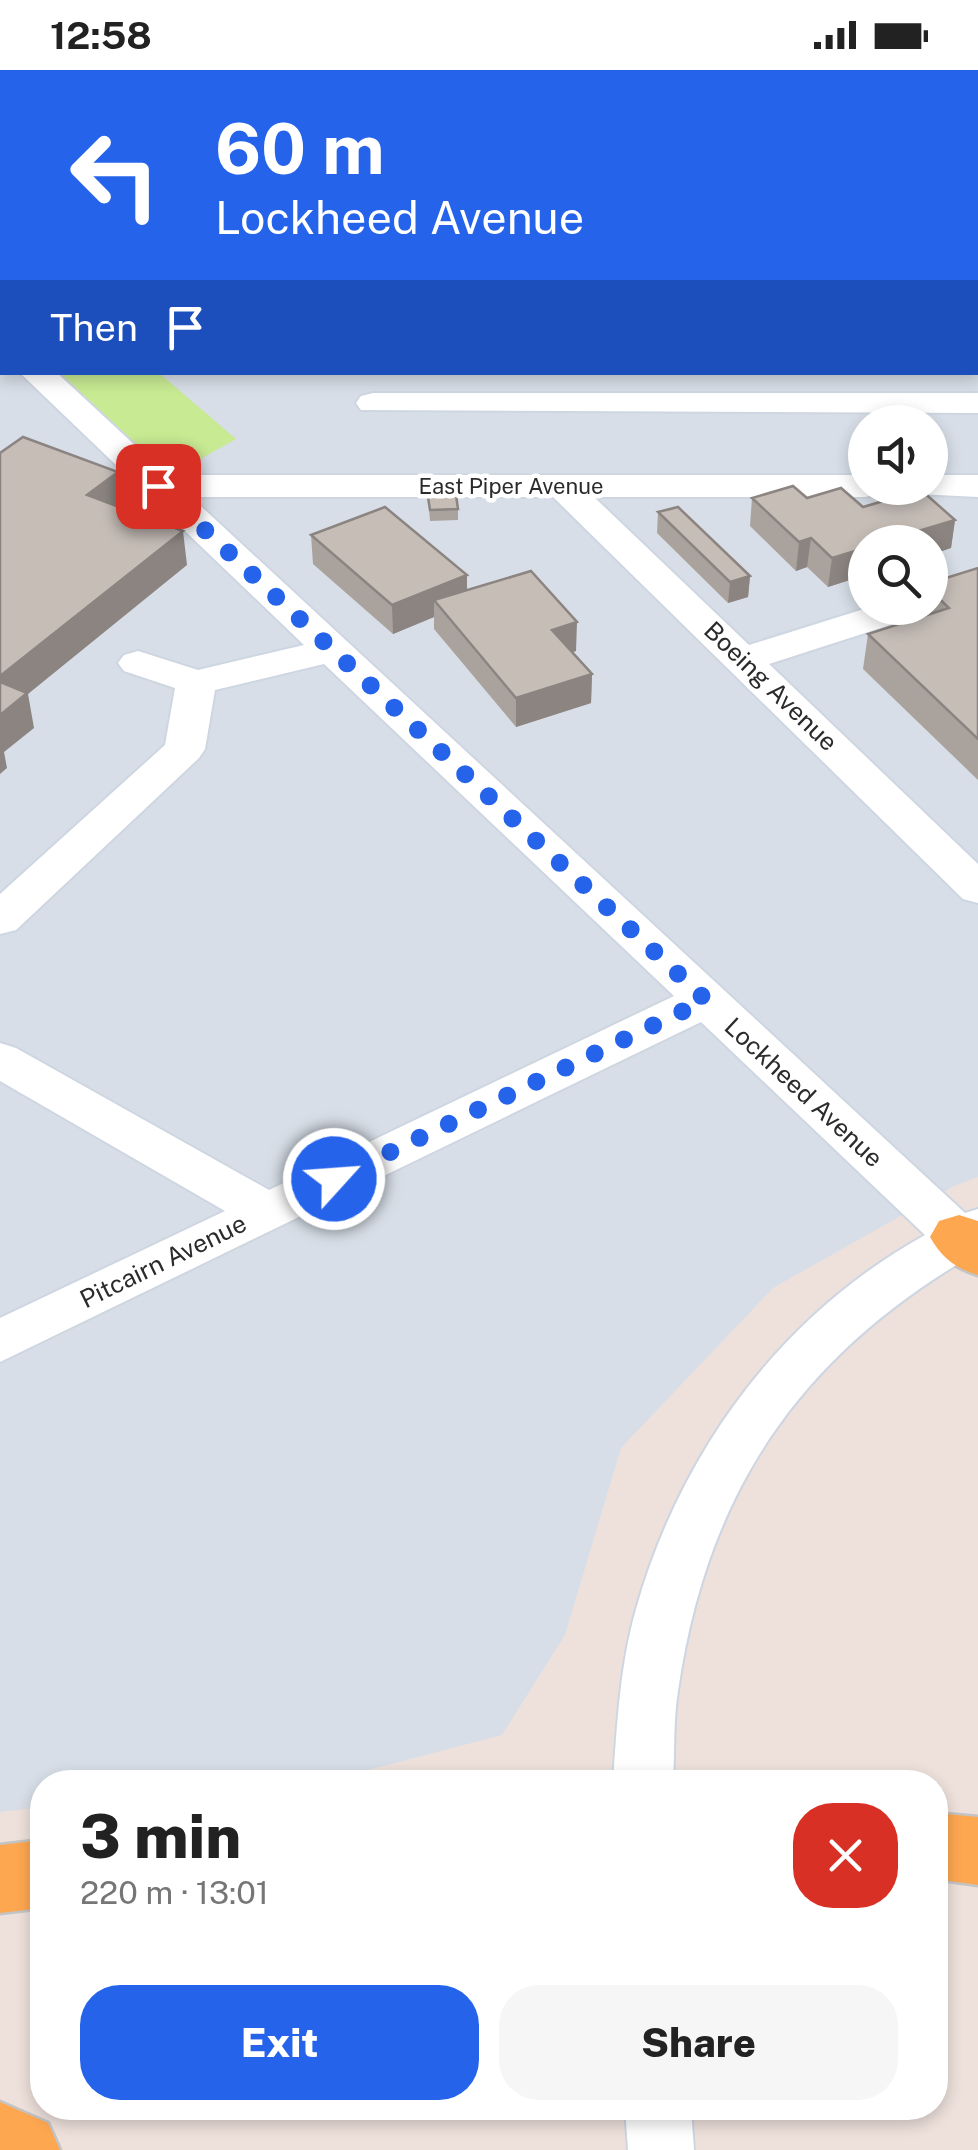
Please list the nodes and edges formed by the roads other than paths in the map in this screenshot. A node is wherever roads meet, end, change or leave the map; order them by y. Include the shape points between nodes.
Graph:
1 (39, 375) edge
2 (373, 403) dead end
3 (978, 403) edge
4 (158, 486) junction
5 (562, 486) junction
6 (848, 486) edge
7 (948, 486) edge
8 (978, 486) edge
9 (851, 625) edge
10 (332, 650) junction
11 (744, 659) junction
12 (138, 663) dead end
13 (196, 682) junction
14 (978, 889) edge
15 (0, 920) edge
16 (706, 1000) junction
17 (0, 1060) edge
18 (266, 1211) junction
19 (971, 1239) edge
20 (0, 1341) edge
21 (643, 1770) edge
22 (948, 1848) edge
23 (978, 1851) edge
24 (30, 1875) edge
25 (0, 1879) edge
26 (659, 2120) edge
27 (0, 2141) edge
28 (21, 2150) edge
29 (661, 2150) edge

1 - 4 street, Lockheed Avenue
2 - 3 street
4 - 5 street, East Piper Avenue
4 - 10 street, Lockheed Avenue
5 - 6 street, East Piper Avenue
5 - 11 street, Boeing Avenue
7 - 8 street
9 - 11 street
10 - 13 street
10 - 16 street, Lockheed Avenue
11 - 14 street, Boeing Avenue
12 - 13 street
13 - 15 street via 185,749
16 - 18 street, Pitcairn Avenue
16 - 19 street, Lockheed Avenue
17 - 18 street
18 - 20 street, Pitcairn Avenue
19 - 21 street via 866,1295 804,1353 727,1454 698,1510 664,1611 644,1702
22 - 23 main road
24 - 25 main road
26 - 29 street
27 - 28 main road

